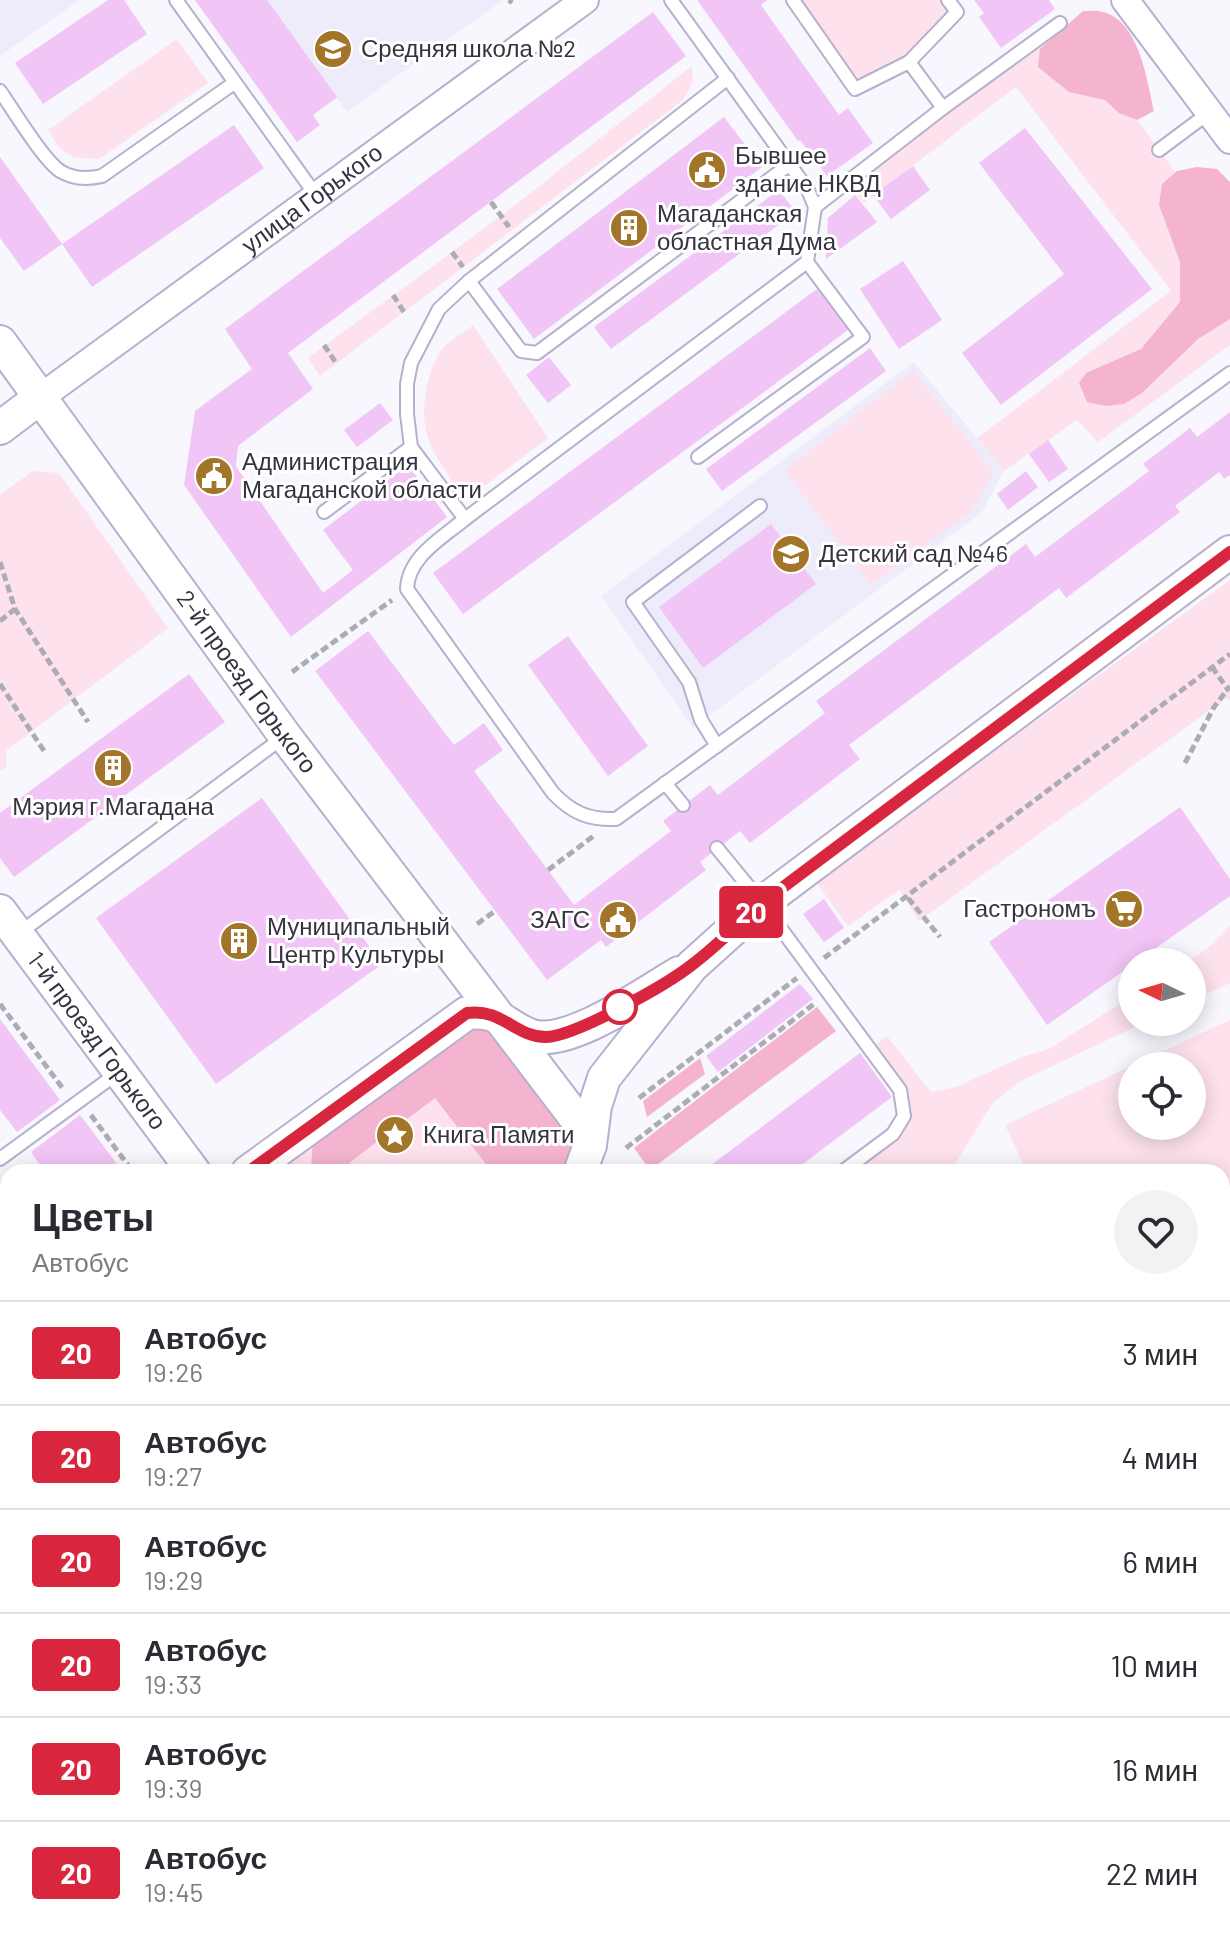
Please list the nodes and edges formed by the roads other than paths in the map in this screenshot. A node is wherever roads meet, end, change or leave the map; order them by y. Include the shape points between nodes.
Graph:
1 (176, 0) edge
2 (585, 0) edge
3 (671, 0) edge
4 (793, 0) edge
5 (948, 0) edge
6 (1125, 0) edge
7 (1060, 23) dead end
8 (909, 62) junction
9 (728, 78) junction
10 (234, 83) junction
11 (0, 91) edge
12 (943, 108) junction
13 (1210, 112) junction
14 (1230, 140) edge
15 (1159, 150) dead end
16 (790, 164) junction
17 (315, 194) junction
18 (815, 207) junction
19 (807, 262) junction
20 (469, 281) junction
21 (0, 342) edge
22 (1230, 373) edge
23 (41, 397) junction
24 (0, 428) edge
25 (411, 447) junction
26 (698, 457) dead end
27 (760, 506) dead end
28 (324, 512) dead end
29 (465, 519) junction
30 (1230, 552) edge
31 (285, 736) junction
32 (717, 746) junction
33 (665, 783) junction
34 (683, 805) dead end
35 (717, 848) dead end
36 (762, 903) junction
37 (9, 923) edge
38 (692, 966) junction
39 (499, 1016) junction
40 (119, 1072) junction
41 (0, 1159) edge
42 (585, 1159) edge
43 (188, 1164) edge
44 (259, 1164) edge
45 (853, 1164) edge

1 - 10 lane
2 - 17 street, улица Горького
3 - 9 lane
4 - 8 lane via 855,89
5 - 8 lane via 957,12
6 - 13 street
7 - 12 lane
8 - 12 lane
9 - 16 lane
9 - 20 lane
10 - 11 lane via 91,179 70,176 52,164
10 - 17 lane
12 - 18 lane
13 - 14 street
13 - 15 lane
16 - 18 lane
16 - 20 lane via 537,353 521,351
17 - 23 street, улица Горького
18 - 19 lane
19 - 26 lane via 863,337
19 - 29 lane
20 - 25 lane via 439,309 411,363
21 - 23 street, 2-й проезд Горького
22 - 32 lane
23 - 24 street
23 - 31 street, 2-й проезд Горького
25 - 28 lane
25 - 29 lane
27 - 32 lane via 633,602 689,682 701,720
29 - 33 lane via 420,557 408,574 407,589 553,793 582,815 616,819
30 - 36 street
31 - 37 lane
31 - 39 street, 2-й проезд Горького
32 - 33 lane
33 - 34 lane
35 - 36 lane
36 - 38 street
36 - 45 lane via 900,1090 904,1116 893,1134
37 - 40 street, 1-й проезд Горького
38 - 39 street via 587,1026 559,1036 530,1036
38 - 42 street via 604,1078
39 - 42 street, 2-й проезд Горького via 576,1117
39 - 44 street via 475,1012 458,1018
40 - 41 lane
40 - 43 street, 1-й проезд Горького

